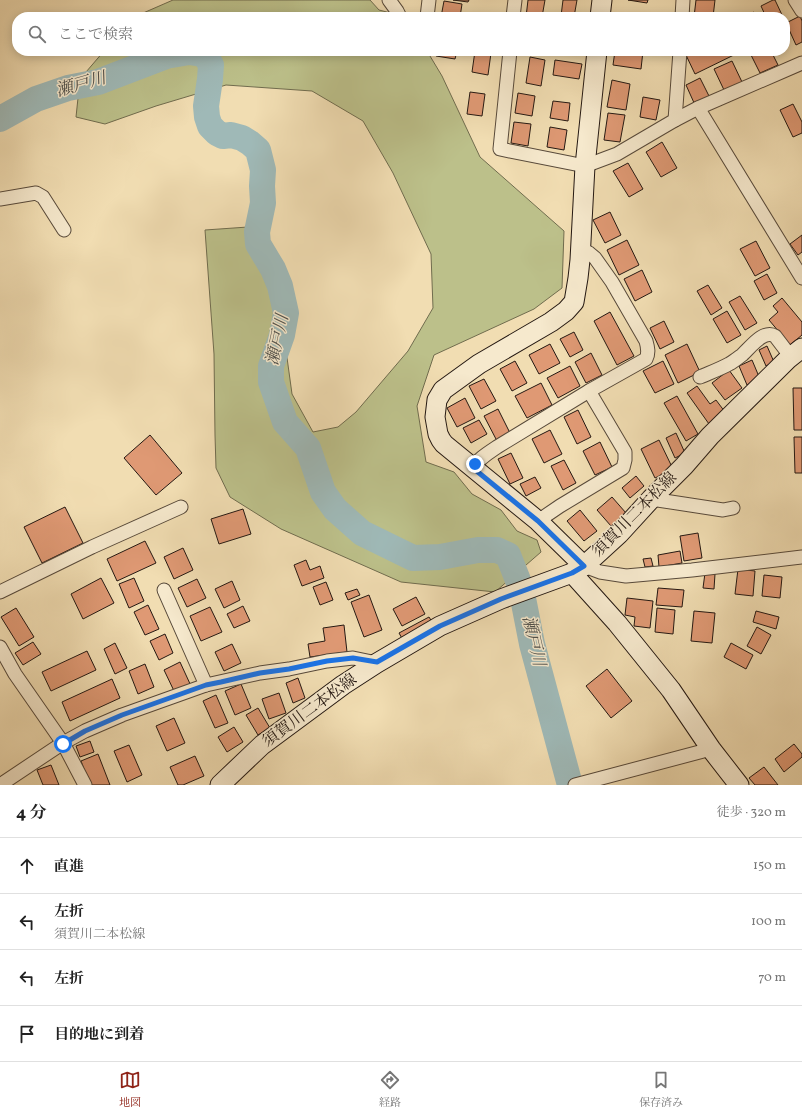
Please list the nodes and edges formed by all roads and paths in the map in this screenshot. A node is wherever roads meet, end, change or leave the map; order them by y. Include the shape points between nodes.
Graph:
1 (389, 0) edge
2 (429, 0) edge
3 (515, 0) edge
4 (602, 0) edge
5 (683, 0) edge
6 (795, 0) edge
7 (802, 11) edge
8 (398, 12) edge
9 (428, 12) edge
10 (514, 12) edge
11 (601, 12) edge
12 (682, 12) edge
13 (509, 56) edge
14 (596, 56) edge
15 (680, 56) edge
16 (802, 63) edge
17 (698, 108) junction
18 (675, 120) junction
19 (585, 166) junction
20 (0, 199) edge
21 (64, 230) dead end
22 (580, 248) junction
23 (802, 278) edge
24 (797, 352) edge
25 (700, 377) dead end
26 (589, 391) junction
27 (473, 468) junction
28 (651, 499) junction
29 (180, 507) dead end
30 (733, 508) dead end
31 (538, 521) junction
32 (802, 557) edge
33 (571, 572) junction
34 (164, 590) dead end
35 (0, 592) edge
36 (0, 647) edge
37 (377, 662) junction
38 (206, 685) junction
39 (63, 744) junction
40 (711, 749) junction
41 (580, 784) edge
42 (0, 785) edge
43 (85, 785) edge
44 (220, 785) edge
45 (739, 785) edge

1 - 8 street
2 - 9 street
3 - 10 street
4 - 11 street
5 - 12 street
6 - 7 street
13 - 19 street via 500,149
14 - 19 street
15 - 18 street
16 - 17 street
17 - 18 street
17 - 23 street
18 - 19 street via 617,154
19 - 22 street
20 - 21 street via 36,193 43,197
22 - 26 street via 595,258 612,282 646,341 648,349 646,359
22 - 27 street via 574,302 566,311 479,364 443,390 440,395 435,417 438,434 444,444
24 - 25 street via 772,334 767,334 728,364
24 - 28 street, 須賀川二本松線 via 710,436
26 - 27 street via 483,456
26 - 31 street via 624,452 623,468
27 - 31 street
28 - 30 street via 723,510
28 - 33 street, 須賀川二本松線 via 619,534
29 - 35 street
31 - 33 street
32 - 33 street via 626,576 600,572
33 - 37 street, 須賀川二本松線 via 440,626
33 - 40 street via 617,623 671,690
34 - 38 street
36 - 39 street
37 - 38 street via 353,658 327,661
37 - 44 street, 須賀川二本松線 via 262,745
38 - 39 street via 122,715
39 - 42 street
39 - 43 street
40 - 41 street
40 - 45 street

